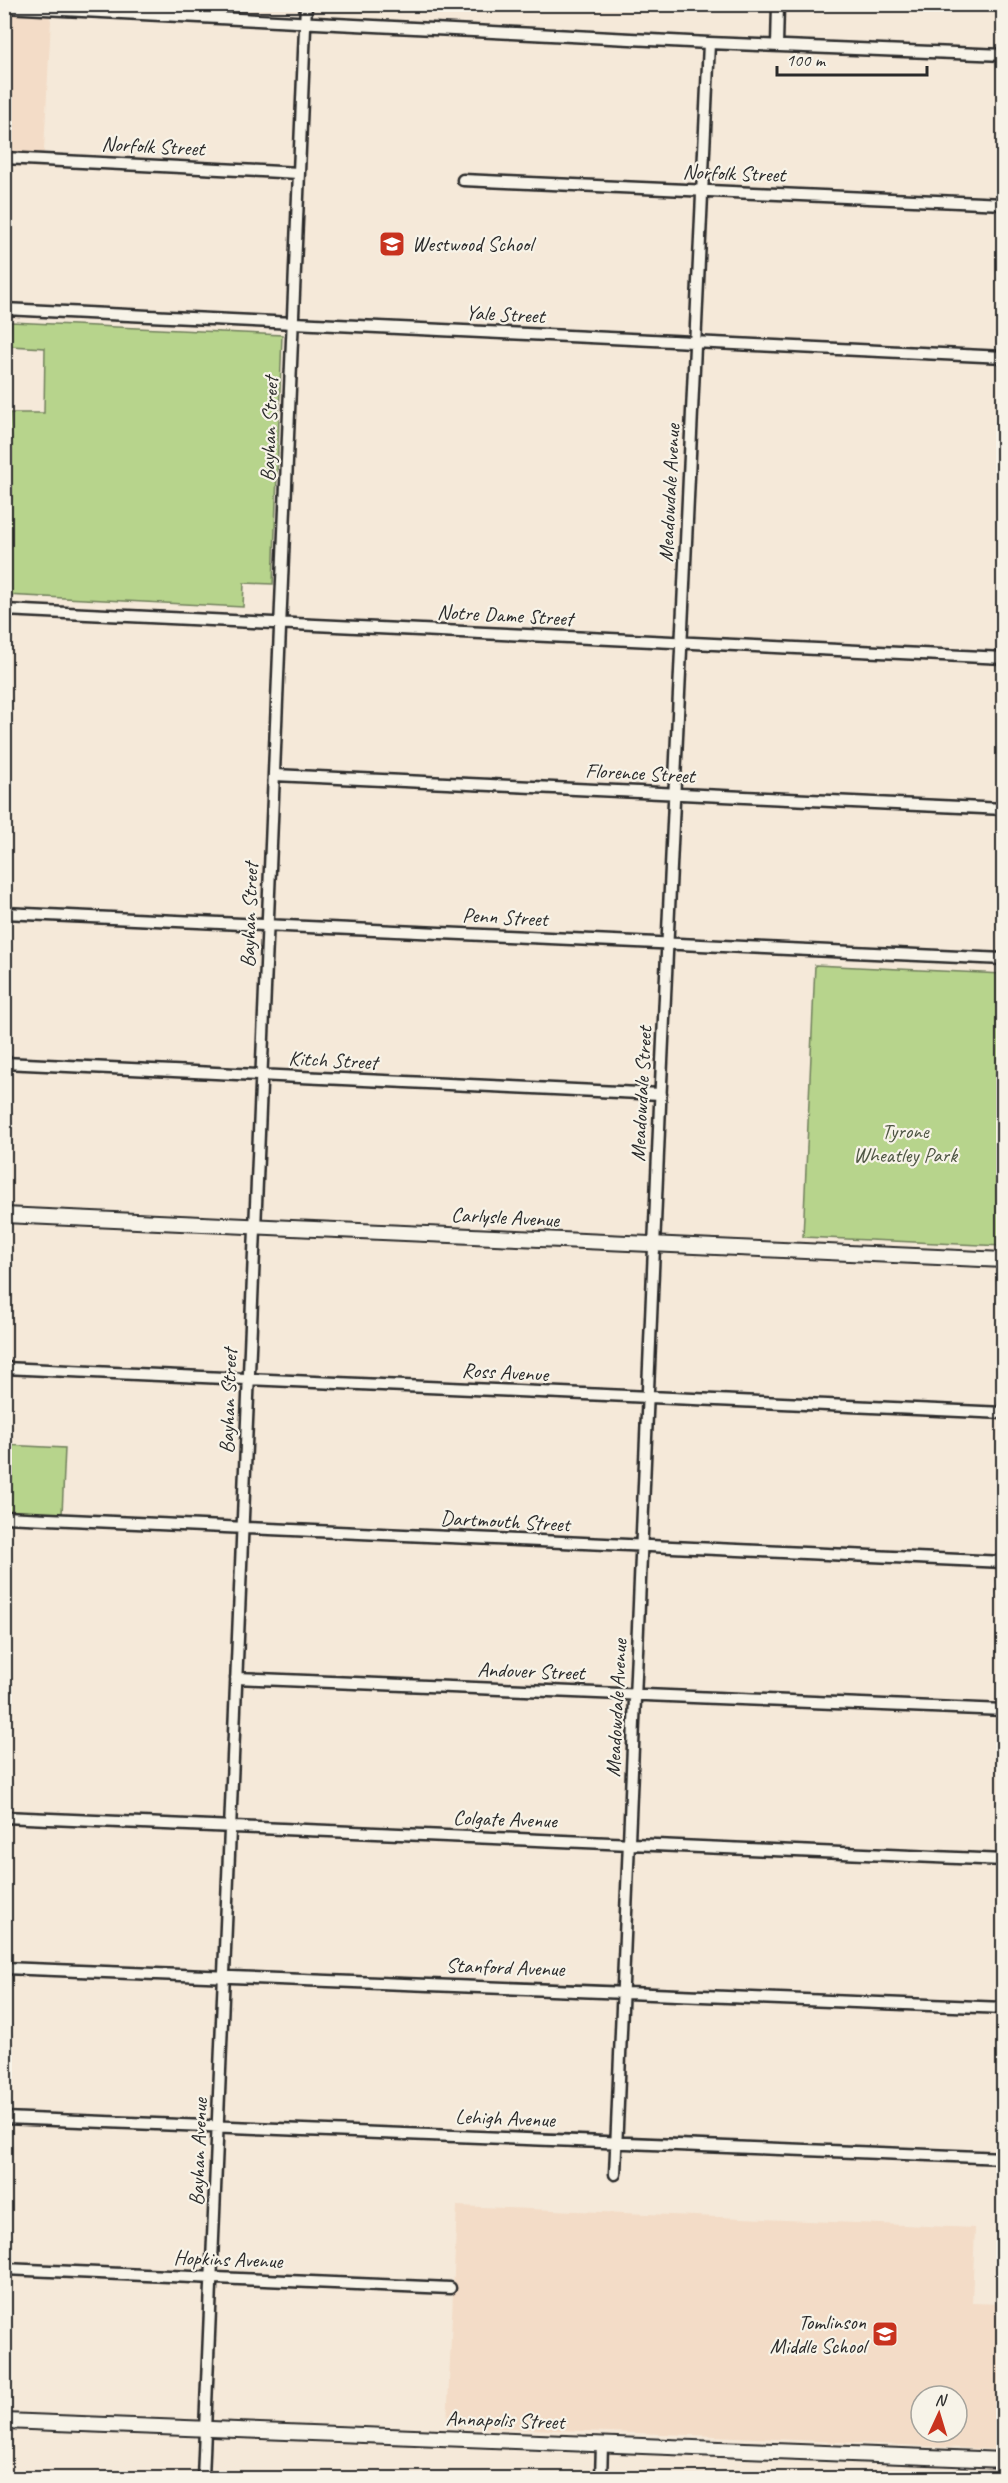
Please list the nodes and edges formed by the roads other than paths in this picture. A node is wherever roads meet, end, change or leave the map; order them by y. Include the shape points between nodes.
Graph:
1 (306, 4) edge
2 (778, 4) edge
3 (4, 7) edge
4 (305, 22) junction
5 (709, 43) junction
6 (777, 46) junction
7 (1004, 55) edge
8 (4, 158) edge
9 (299, 173) junction
10 (463, 180) dead end
11 (701, 191) junction
12 (1004, 204) edge
13 (4, 309) edge
14 (293, 323) junction
15 (696, 342) junction
16 (1004, 357) edge
17 (4, 610) edge
18 (280, 624) junction
19 (681, 643) junction
20 (1004, 658) edge
21 (274, 776) junction
22 (674, 794) junction
23 (1004, 809) edge
24 (4, 913) edge
25 (268, 926) junction
26 (667, 944) junction
27 (1004, 959) edge
28 (4, 1063) edge
29 (261, 1076) junction
30 (661, 1094) junction
31 (4, 1215) edge
32 (255, 1226) junction
33 (654, 1245) junction
34 (1004, 1260) edge
35 (4, 1368) edge
36 (248, 1380) junction
37 (649, 1398) junction
38 (1004, 1413) edge
39 (4, 1517) edge
40 (242, 1529) junction
41 (643, 1547) junction
42 (1004, 1562) edge
43 (236, 1678) junction
44 (636, 1694) junction
45 (1004, 1710) edge
46 (4, 1817) edge
47 (230, 1827) junction
48 (629, 1844) junction
49 (1004, 1860) edge
50 (4, 1968) edge
51 (224, 1976) junction
52 (623, 1992) junction
53 (1004, 2008) edge
54 (4, 2118) edge
55 (218, 2127) junction
56 (617, 2142) junction
57 (1004, 2158) edge
58 (615, 2174) dead end
59 (4, 2269) edge
60 (212, 2277) junction
61 (450, 2288) dead end
62 (4, 2421) edge
63 (205, 2429) junction
64 (603, 2445) junction
65 (1004, 2460) edge
66 (203, 2478) edge
67 (601, 2478) edge

1 - 4 street, Bayhan Street
2 - 6 street
3 - 4 street
4 - 5 street
4 - 9 street, Bayhan Street
5 - 6 street
5 - 11 street, Meadowdale Avenue
6 - 7 street
8 - 9 street, Norfolk Street
9 - 14 street, Bayhan Street
10 - 11 street, Norfolk Street
11 - 12 street, Norfolk Street
11 - 15 street, Meadowdale Avenue
13 - 14 street, Yale Street
14 - 15 street, Yale Street
14 - 18 street, Bayhan Street
15 - 16 street, Yale Street
15 - 19 street, Meadowdale Avenue
17 - 18 street, Notre Dame Street
18 - 19 street, Notre Dame Street
18 - 21 street, Bayhan Street
19 - 20 street, Notre Dame Street
19 - 22 street, Meadowdale Avenue
21 - 22 street, Florence Street
21 - 25 street, Bayhan Street
22 - 23 street, Florence Street
22 - 26 street, Meadowdale Avenue
24 - 25 street, Penn Street
25 - 26 street, Penn Street
25 - 29 street, Bayhan Street
26 - 27 street, Penn Street
26 - 30 street, Meadowdale Street
28 - 29 street, Kitch Street
29 - 30 street, Kitch Street
29 - 32 street, Bayhan Street
30 - 33 street, Meadowdale Street
31 - 32 street, Carlysle Avenue
32 - 33 street, Carlysle Avenue
32 - 36 street, Bayhan Street
33 - 34 street, Carlysle Avenue
33 - 37 street, Meadowdale Avenue
35 - 36 street, Ross Avenue
36 - 37 street, Ross Avenue
36 - 40 street, Bayhan Street
37 - 38 street, Ross Avenue
37 - 41 street, Meadowdale Avenue
39 - 40 street, Dartmouth Street
40 - 41 street, Dartmouth Street
40 - 43 street, Bayhan Street
41 - 42 street, Dartmouth Street
41 - 44 street, Meadowdale Avenue
43 - 44 street, Andover Street
43 - 47 street, Bayhan Street
44 - 45 street, Andover Street
44 - 48 street, Meadowdale Avenue
46 - 47 street, Colgate Avenue
47 - 48 street, Colgate Avenue
47 - 51 street, Bayhan Avenue
48 - 49 street, Colgate Avenue
48 - 52 street, Meadowdale Avenue
50 - 51 street, Stanford Avenue
51 - 52 street, Stanford Avenue
51 - 55 street, Bayhan Avenue
52 - 53 street, Stanford Avenue
52 - 56 street, Meadowdale Avenue
54 - 55 street, Lehigh Avenue
55 - 56 street, Lehigh Avenue
55 - 60 street, Bayhan Avenue
56 - 57 street, Lehigh Avenue
56 - 58 street, Meadowdale Avenue
59 - 60 street, Hopkins Avenue
60 - 61 street, Hopkins Avenue
60 - 63 street, Bayhan Avenue
62 - 63 street, Annapolis Street
63 - 64 street, Annapolis Street
63 - 66 street, Bayhan Avenue
64 - 65 street, Annapolis Street
64 - 67 street

